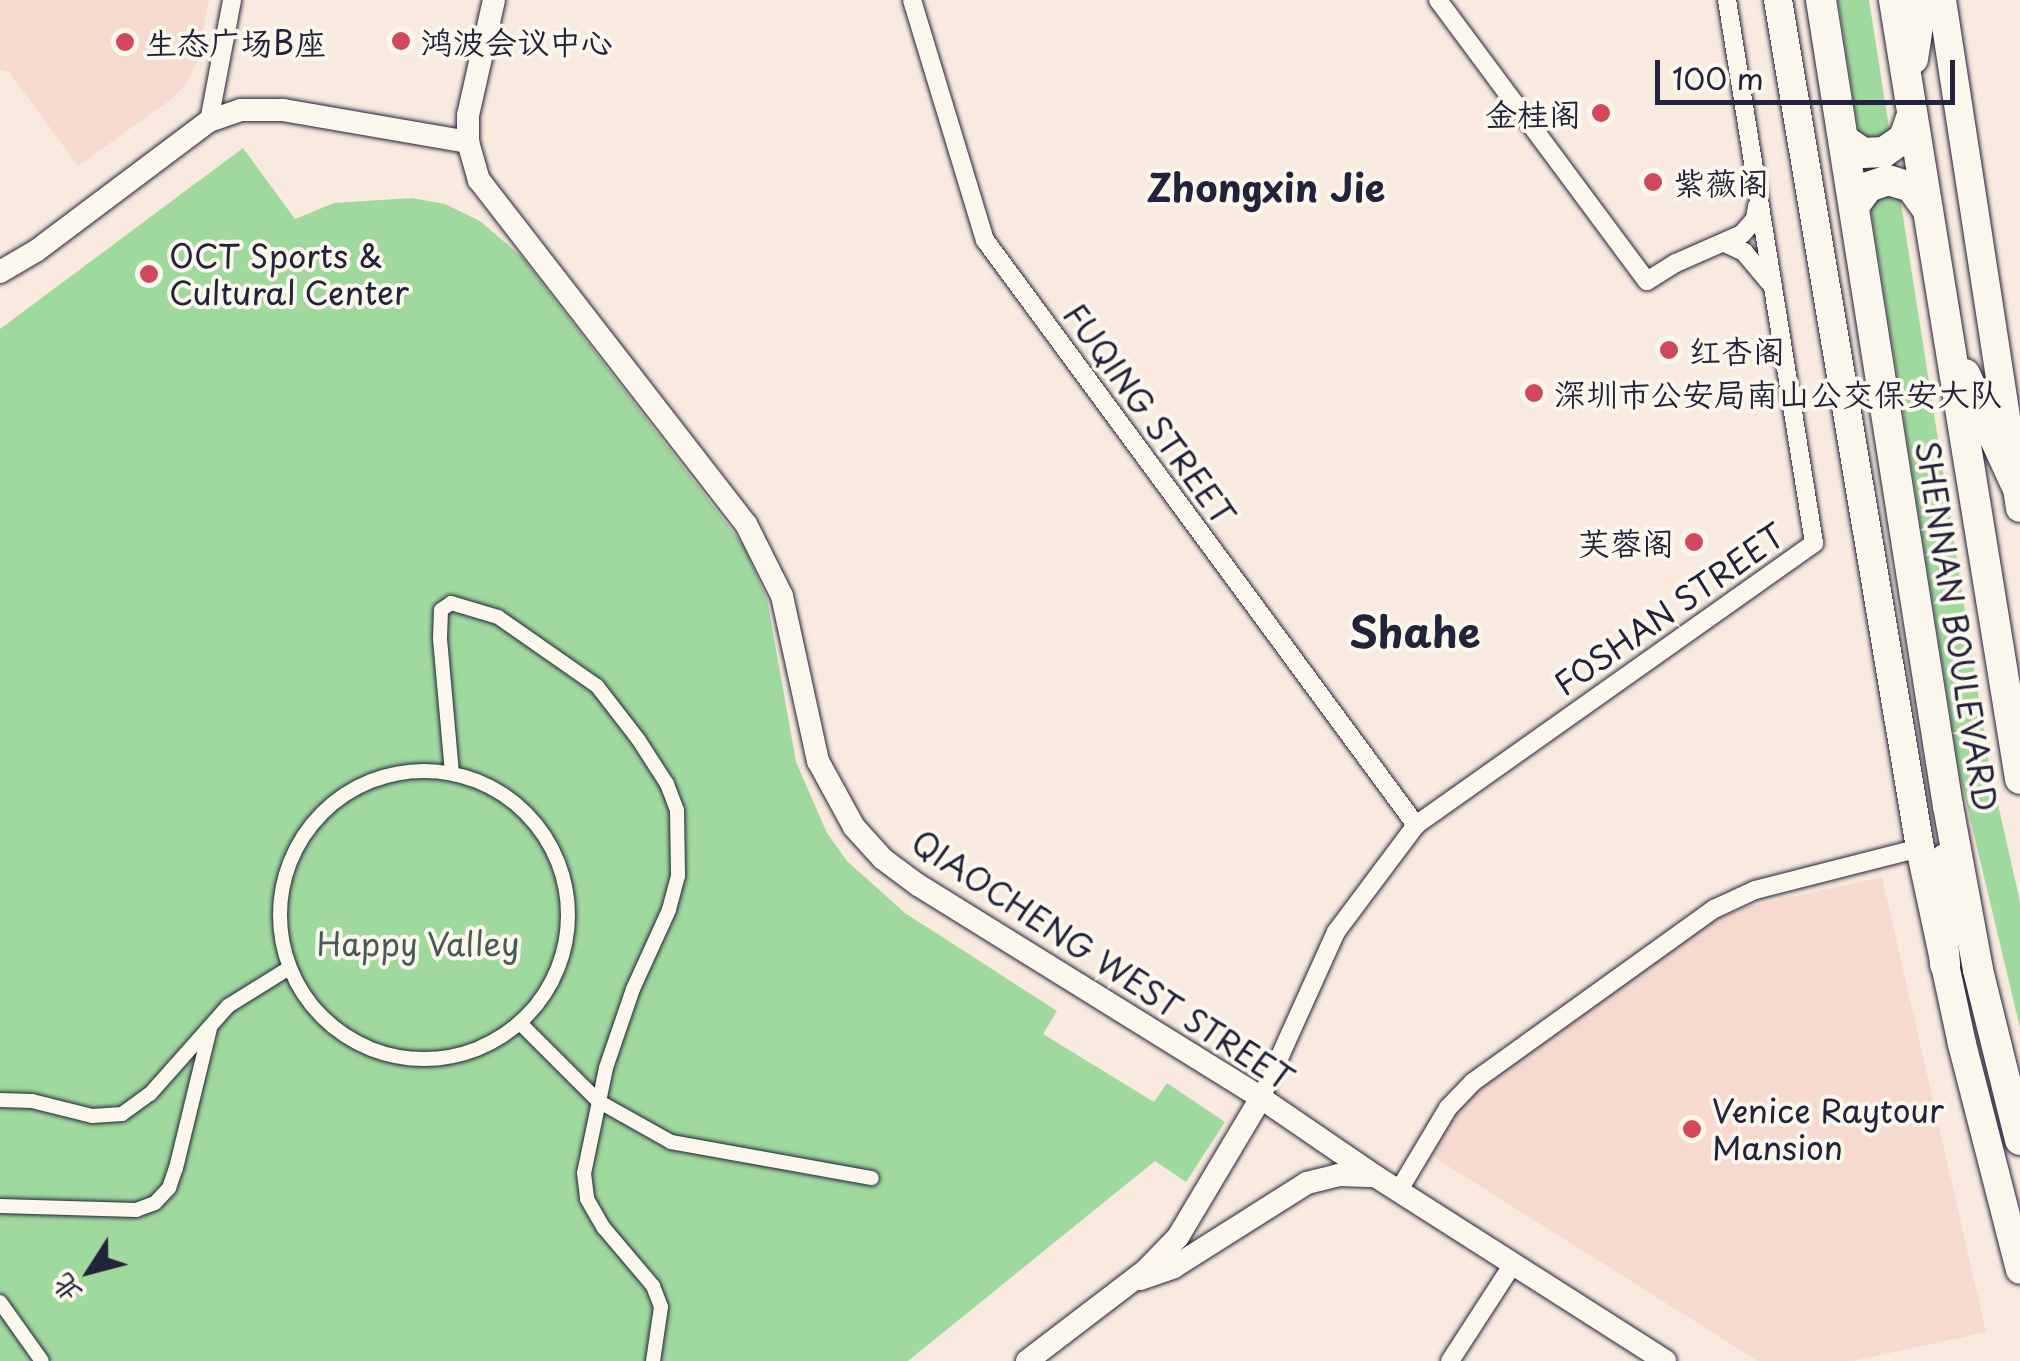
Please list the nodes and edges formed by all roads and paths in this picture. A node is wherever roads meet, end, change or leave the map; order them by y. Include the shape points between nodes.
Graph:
1 (232, 0) edge
2 (494, 0) edge
3 (912, 0) edge
4 (1438, 0) edge
5 (1727, 0) edge
6 (1778, 0) edge
7 (1821, 0) edge
8 (1894, 0) edge
9 (1922, 0) edge
10 (1942, 0) edge
11 (1910, 104) junction
12 (209, 122) junction
13 (1844, 140) junction
14 (468, 142) junction
15 (1759, 197) junction
16 (1855, 204) junction
17 (1928, 210) junction
18 (1726, 244) junction
19 (0, 272) edge
20 (1774, 290) junction
21 (1950, 342) junction
22 (2018, 497) edge
23 (452, 773) junction
24 (2020, 779) edge
25 (1948, 806) junction
26 (1416, 826) junction
27 (1920, 848) junction
28 (1946, 965) junction
29 (289, 968) junction
30 (211, 1024) junction
31 (522, 1024) junction
32 (1261, 1098) junction
33 (0, 1100) edge
34 (598, 1101) junction
35 (2020, 1140) edge
36 (1375, 1176) junction
37 (872, 1178) dead end
38 (1399, 1190) junction
39 (0, 1206) edge
40 (1512, 1264) junction
41 (2020, 1270) edge
42 (1128, 1285) junction
43 (0, 1302) edge
44 (42, 1361) edge
45 (653, 1361) edge
46 (1027, 1361) edge
47 (1450, 1361) edge
48 (1664, 1361) edge

1 - 12 street
2 - 14 street, QIAOCHENG WEST STREET via 470,97
3 - 26 street, FUQING STREET via 985,240
4 - 18 street via 1648,280
5 - 15 street, FOSHAN STREET
6 - 27 main road
7 - 13 main road, SHENNAN BOULEVARD
8 - 11 main road, SHENNAN BOULEVARD
9 - 11 main road
10 - 22 main road
11 - 13 main road via 1904,138 1884,152 1862,152
11 - 17 main road, SHENNAN BOULEVARD
12 - 14 street via 241,110 283,110
12 - 19 street
13 - 16 main road, SHENNAN BOULEVARD
14 - 32 street, QIAOCHENG WEST STREET via 487,195 759,547 782,596 818,761 854,827 918,885
15 - 18 street via 1756,218
15 - 20 street, FOSHAN STREET
16 - 17 main road via 1868,188 1888,180 1912,187
16 - 25 main road, SHENNAN BOULEVARD
17 - 21 main road, SHENNAN BOULEVARD
18 - 20 street via 1761,267
20 - 26 street, FOSHAN STREET via 1814,542
21 - 22 main road
21 - 24 main road, SHENNAN BOULEVARD
23 - 29 street via 415,770 379,777 320,813 283,881 280,925
23 - 31 street via 490,786 522,810 548,840 564,878 569,917 563,957 547,993
23 - 34 street via 440,638 441,610 451,603 498,618 597,686 667,784 677,810 678,876 632,989
25 - 28 main road
25 - 35 main road, SHENNAN BOULEVARD via 1978,970
26 - 32 street, FOSHAN STREET via 1336,932
27 - 28 main road
27 - 38 street via 1755,890 1714,909 1472,1082 1448,1108
28 - 41 main road
29 - 30 street
29 - 31 street via 313,1008 348,1039 391,1057 438,1060 482,1049
30 - 33 street via 150,1094 122,1114 92,1116
30 - 39 street via 176,1168 155,1203 136,1210
31 - 34 street
32 - 36 street, QIAOCHENG WEST STREET
32 - 42 street via 1192,1217
34 - 37 street via 671,1142
34 - 45 street via 584,1173 586,1199 654,1286 662,1306
36 - 38 street, QIAOCHENG WEST STREET
36 - 42 street via 1306,1183 1174,1266
38 - 40 street, QIAOCHENG WEST STREET
40 - 47 street
40 - 48 street, QIAOCHENG WEST STREET
42 - 46 street
43 - 44 street

